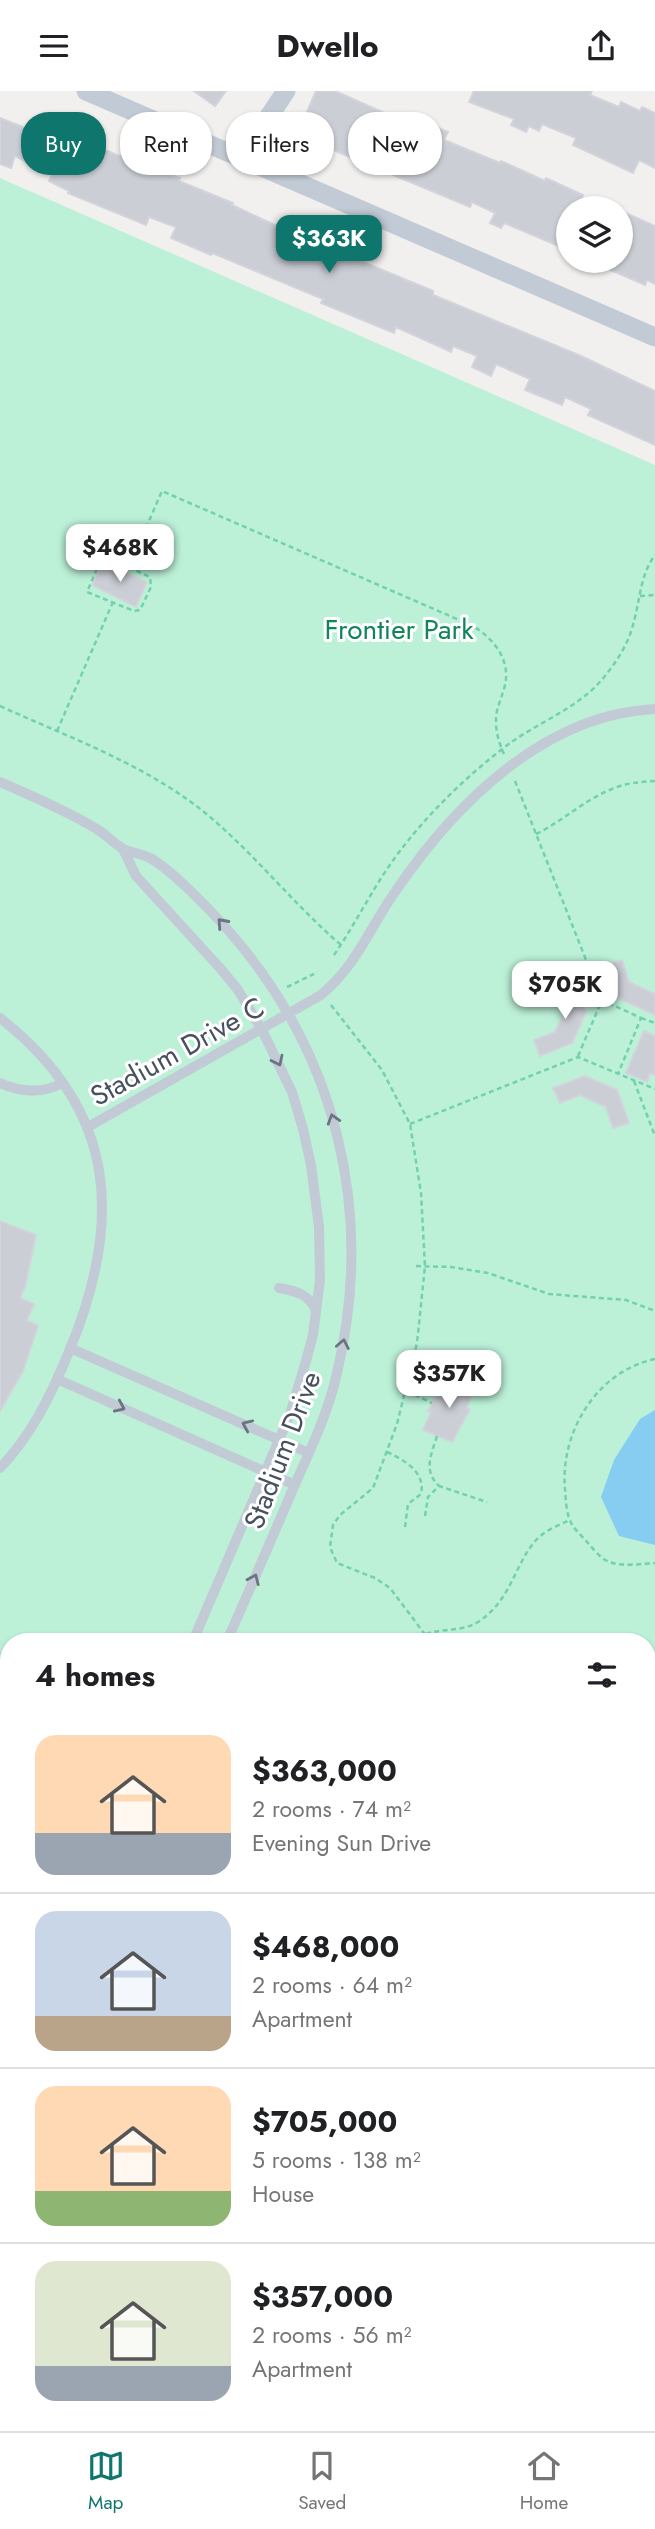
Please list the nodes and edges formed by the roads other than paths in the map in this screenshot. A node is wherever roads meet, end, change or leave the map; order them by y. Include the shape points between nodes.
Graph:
1 (86, 91) edge
2 (286, 91) edge
3 (272, 112) edge
4 (226, 152) edge
5 (280, 175) edge
6 (655, 337) edge
7 (655, 709) edge
8 (0, 782) edge
9 (123, 849) junction
10 (289, 1014) junction
11 (0, 1019) edge
12 (262, 1030) junction
13 (0, 1083) edge
14 (62, 1083) junction
15 (88, 1127) junction
16 (279, 1288) dead end
17 (316, 1310) junction
18 (70, 1348) junction
19 (57, 1380) junction
20 (280, 1440) junction
21 (310, 1453) junction
22 (0, 1468) edge
23 (266, 1472) junction
24 (295, 1485) junction
25 (196, 1633) edge
26 (230, 1633) edge

1 - 4 street
2 - 3 street
5 - 6 street
7 - 10 lane, Stadium Drive C via 600,718 562,733 488,786 441,831 409,872 347,970 321,995
8 - 9 lane, Stadium Drive via 88,824
10 -> 9 lane, Stadium Drive via 261,970 219,919 151,859
9 - 12 lane, Stadium Drive via 136,876 220,968
10 - 12 lane, Stadium Drive C
21 -> 10 lane, Stadium Drive via 333,1390 345,1335 351,1215 332,1115 311,1055
11 - 14 lane via 31,1045
12 - 15 lane, Stadium Drive C
12 -> 17 lane, Stadium Drive via 292,1092 312,1165 321,1256
13 - 14 lane via 30,1091
14 - 15 lane
15 - 18 lane via 103,1194 100,1245 91,1292
16 - 17 lane via 304,1294
17 - 20 lane, Stadium Drive via 306,1361
18 - 19 lane
20 -> 18 lane
19 - 22 lane via 36,1420
19 -> 23 lane
20 - 21 lane
20 - 23 lane, Stadium Drive
21 - 24 lane, Stadium Drive
23 - 24 lane
23 - 25 lane, Stadium Drive
26 -> 24 lane, Stadium Drive

